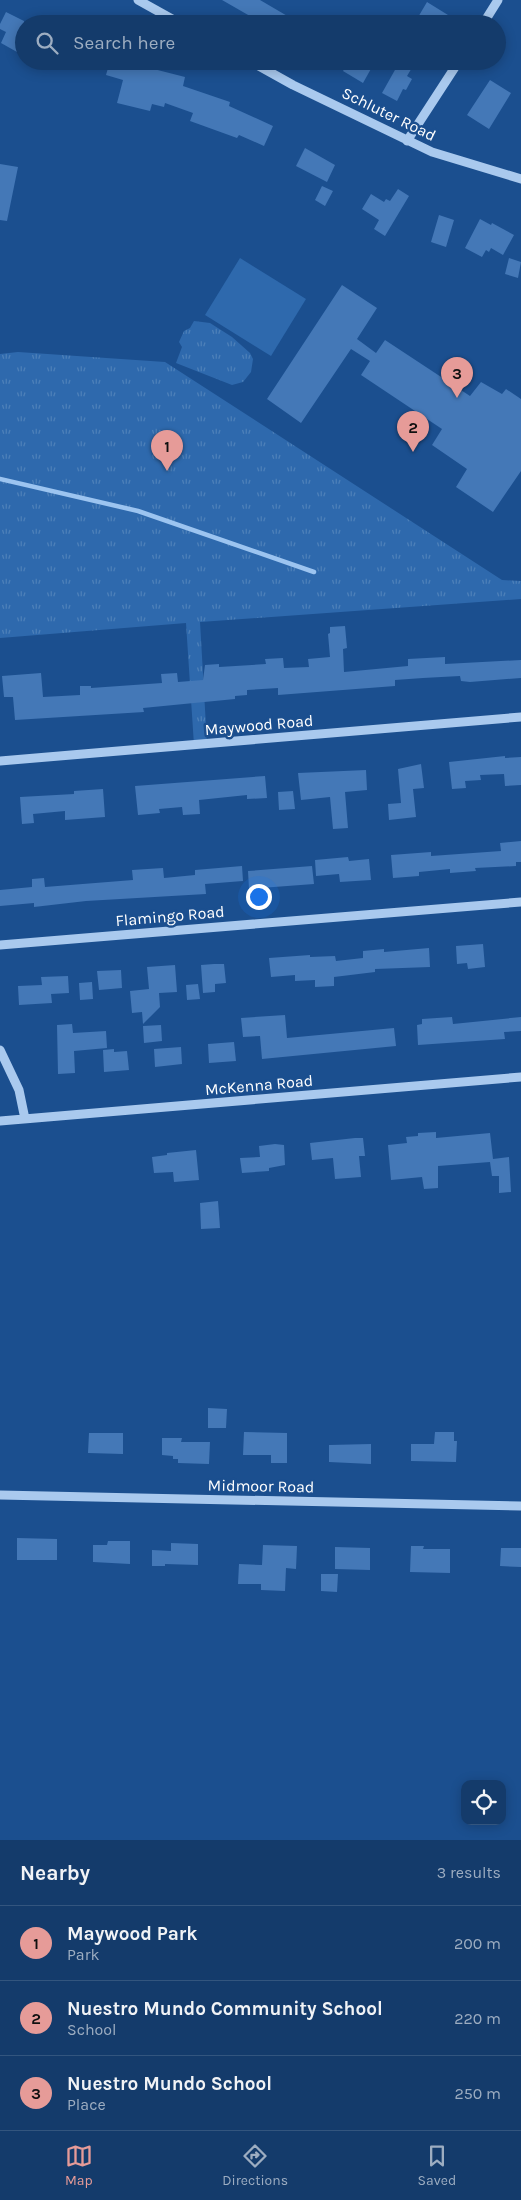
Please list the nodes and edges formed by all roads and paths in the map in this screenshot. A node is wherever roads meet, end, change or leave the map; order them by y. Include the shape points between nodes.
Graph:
1 (138, 0) edge
2 (498, 0) edge
3 (165, 15) edge
4 (489, 15) edge
5 (268, 70) edge
6 (453, 70) edge
7 (407, 141) junction
8 (521, 179) edge
9 (521, 717) edge
10 (0, 761) edge
11 (521, 902) edge
12 (0, 945) edge
13 (0, 1050) edge
14 (521, 1077) edge
15 (25, 1119) junction
16 (0, 1121) edge
17 (0, 1495) edge
18 (521, 1506) edge

1 - 3 street
2 - 4 street
5 - 7 street, Schluter Road
6 - 7 street
7 - 8 street, Schluter Road via 454,160
9 - 10 street, Maywood Road
11 - 12 street, Flamingo Road
13 - 15 street via 19,1090
14 - 15 street, McKenna Road
15 - 16 street, McKenna Road
17 - 18 street, Midmoor Road

